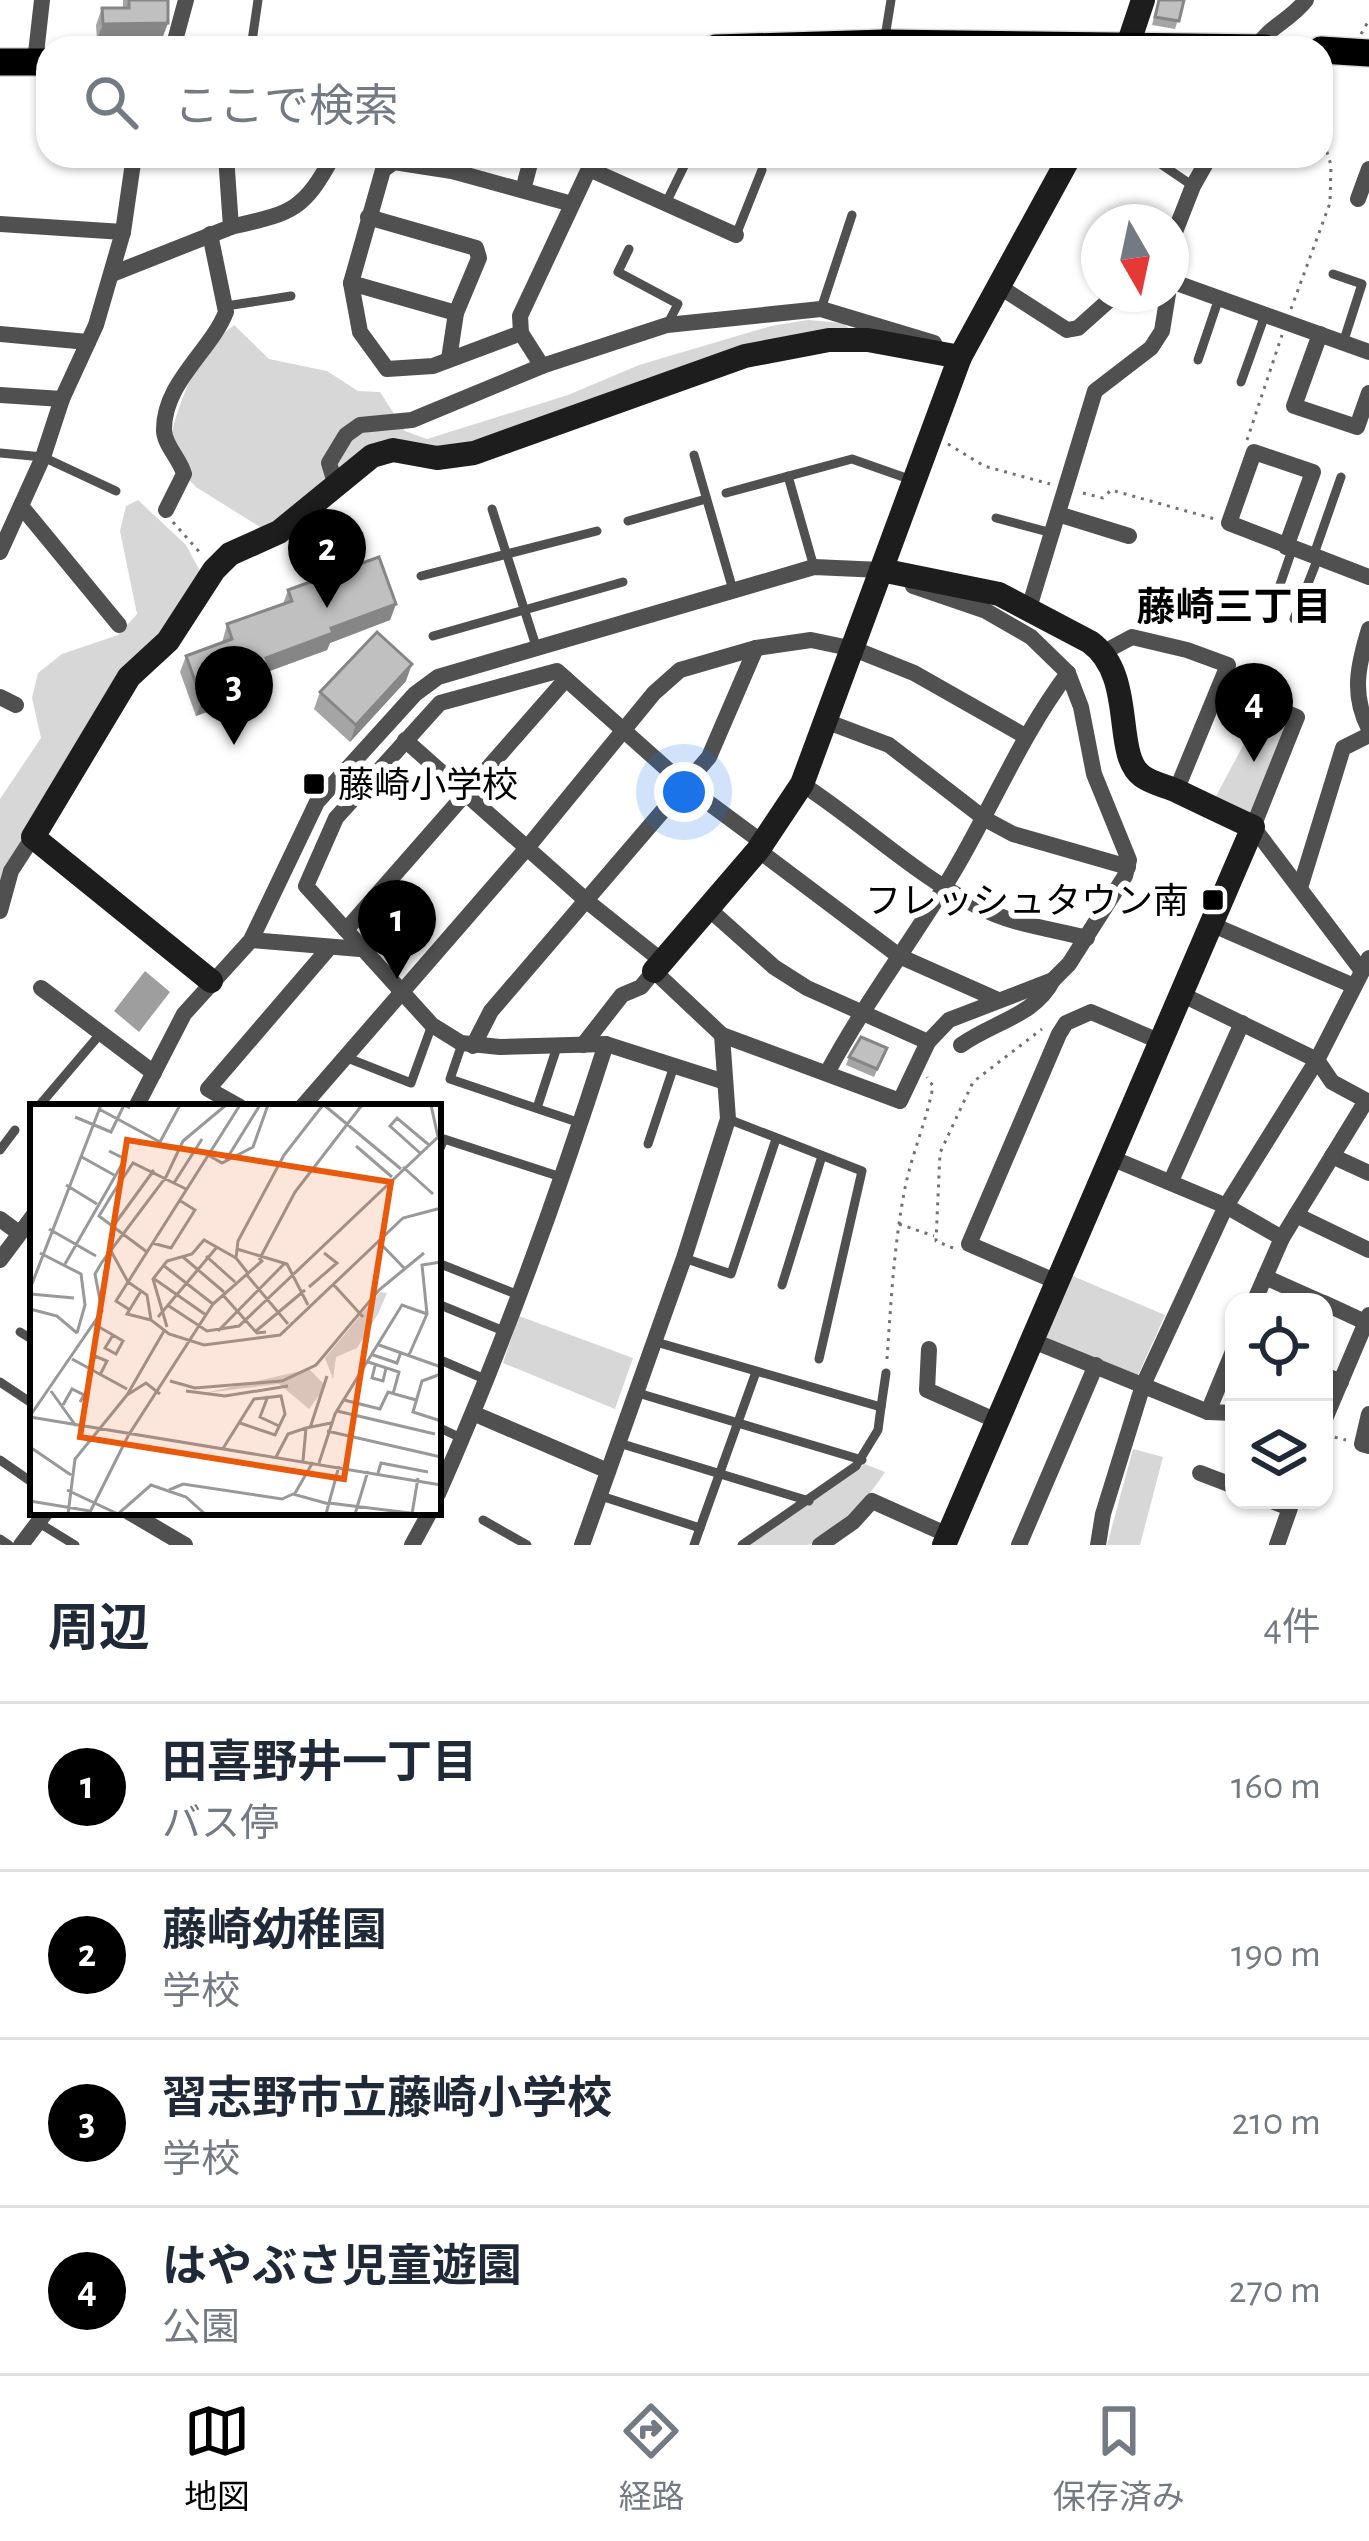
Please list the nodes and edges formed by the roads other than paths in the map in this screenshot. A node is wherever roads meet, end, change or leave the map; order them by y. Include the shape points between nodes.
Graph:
1 (42, 0) edge
2 (186, 0) edge
3 (258, 0) edge
4 (891, 0) edge
5 (1142, 0) edge
6 (1306, 0) edge
7 (41, 36) edge
8 (176, 36) edge
9 (253, 36) edge
10 (885, 36) edge
11 (1131, 36) edge
12 (1264, 36) edge
13 (1333, 51) edge
14 (1369, 53) edge
15 (0, 62) edge
16 (36, 62) edge
17 (132, 168) edge
18 (227, 168) edge
19 (325, 168) edge
20 (385, 168) edge
21 (466, 168) edge
22 (529, 168) edge
23 (589, 168) edge
24 (603, 168) edge
25 (683, 168) edge
26 (1064, 168) edge
27 (1166, 168) edge
28 (1203, 168) edge
29 (1369, 169) edge
30 (762, 170) dead end
31 (1192, 186) junction
32 (523, 190) junction
33 (1358, 199) dead end
34 (666, 203) junction
35 (572, 204) junction
36 (1185, 204) edge
37 (852, 215) dead end
38 (368, 218) junction
39 (0, 224) edge
40 (231, 227) junction
41 (123, 232) junction
42 (210, 234) junction
43 (736, 235) joint
44 (629, 249) dead end
45 (112, 274) junction
46 (1333, 274) dead end
47 (351, 283) junction
48 (1000, 286) junction
49 (1189, 287) edge
50 (291, 296) dead end
51 (1220, 298) junction
52 (226, 305) junction
53 (820, 309) junction
54 (1096, 312) edge
55 (1165, 312) edge
56 (456, 313) junction
57 (1265, 315) junction
58 (667, 325) junction
59 (521, 333) junction
60 (0, 334) edge
61 (1321, 334) junction
62 (88, 342) junction
63 (1342, 343) junction
64 (1369, 352) edge
65 (955, 355) junction
66 (449, 359) junction
67 (1198, 360) dead end
68 (542, 366) junction
69 (1240, 382) dead end
70 (1369, 392) edge
71 (0, 395) edge
72 (62, 399) junction
73 (0, 453) edge
74 (694, 455) dead end
75 (44, 457) junction
76 (788, 476) junction
77 (1342, 477) dead end
78 (915, 481) junction
79 (335, 483) junction
80 (116, 491) dead end
81 (726, 493) dead end
82 (706, 499) junction
83 (21, 506) junction
84 (492, 509) dead end
85 (166, 510) road end
86 (1058, 514) junction
87 (996, 518) dead end
88 (628, 521) dead end
89 (597, 531) dead end
90 (1052, 533) junction
91 (1129, 536) dead end
92 (1289, 549) junction
93 (0, 552) edge
94 (508, 554) junction
95 (1316, 558) junction
96 (814, 567) junction
97 (880, 570) junction
98 (1367, 570) edge
99 (422, 577) dead end
100 (623, 582) dead end
101 (733, 590) junction
102 (1273, 605) dead end
103 (525, 608) junction
104 (1029, 608) junction
105 (1294, 619) dead end
106 (119, 625) dead end
107 (1369, 629) edge
108 (434, 636) dead end
109 (536, 646) junction
110 (756, 648) junction
111 (854, 649) junction
112 (1104, 652) junction
113 (1069, 673) junction
114 (566, 679) junction
115 (1221, 685) junction
116 (828, 722) junction
117 (622, 730) junction
118 (1369, 732) edge
119 (1025, 736) junction
120 (405, 740) junction
121 (802, 784) junction
122 (686, 786) junction
123 (1176, 791) junction
124 (464, 794) junction
125 (985, 819) junction
126 (1253, 827) junction
127 (33, 837) junction
128 (761, 846) junction
129 (527, 848) junction
130 (1128, 867) junction
131 (944, 888) junction
132 (1300, 888) junction
133 (588, 902) junction
134 (710, 910) junction
135 (0, 911) edge
136 (1213, 925) junction
137 (346, 930) junction
138 (1087, 938) junction
139 (251, 940) junction
140 (328, 948) junction
141 (360, 950) junction
142 (899, 956) junction
143 (658, 966) junction
144 (1362, 972) edge
145 (1053, 980) junction
146 (211, 981) junction
147 (41, 988) dead end
148 (400, 992) junction
149 (1181, 994) junction
150 (996, 999) junction
151 (860, 1011) junction
152 (1242, 1023) junction
153 (432, 1025) junction
154 (101, 1033) junction
155 (722, 1035) junction
156 (928, 1042) junction
157 (1161, 1042) junction
158 (606, 1044) junction
159 (467, 1045) junction
160 (583, 1045) junction
161 (962, 1045) dead end
162 (557, 1047) junction
163 (344, 1057) junction
164 (1317, 1060) junction
165 (674, 1066) junction
166 (154, 1073) junction
167 (827, 1073) junction
168 (725, 1082) junction
169 (1368, 1102) edge
170 (41, 1104) edge
171 (138, 1104) edge
172 (235, 1104) edge
173 (309, 1104) edge
174 (537, 1108) junction
175 (728, 1119) junction
176 (581, 1123) junction
177 (15, 1130) dead end
178 (776, 1139) junction
179 (648, 1144) dead end
180 (441, 1146) edge
181 (0, 1150) edge
182 (821, 1156) junction
183 (1332, 1156) junction
184 (1109, 1157) junction
185 (1369, 1173) edge
186 (562, 1178) junction
187 (1171, 1181) junction
188 (1226, 1206) junction
189 (1296, 1215) junction
190 (0, 1219) edge
191 (30, 1220) edge
192 (19, 1233) junction
193 (1282, 1238) junction
194 (1369, 1250) edge
195 (684, 1258) junction
196 (0, 1260) edge
197 (441, 1264) edge
198 (1265, 1277) junction
199 (1057, 1282) junction
200 (782, 1285) dead end
201 (1258, 1293) edge
202 (1300, 1293) edge
203 (520, 1296) junction
204 (441, 1305) edge
205 (1333, 1307) edge
206 (1367, 1318) edge
207 (20, 1332) dead end
208 (506, 1332) junction
209 (30, 1338) edge
210 (1031, 1340) junction
211 (656, 1342) junction
212 (929, 1349) dead end
213 (819, 1359) dead end
214 (441, 1360) edge
215 (1096, 1365) junction
216 (1225, 1371) edge
217 (756, 1372) junction
218 (886, 1373) road end
219 (1333, 1378) edge
220 (487, 1380) junction
221 (0, 1382) edge
222 (1143, 1385) junction
223 (638, 1393) junction
224 (30, 1402) edge
225 (881, 1407) junction
226 (1208, 1412) junction
227 (1225, 1413) edge
228 (476, 1414) junction
229 (1369, 1414) edge
230 (997, 1421) junction
231 (738, 1422) junction
232 (441, 1428) edge
233 (463, 1439) junction
234 (619, 1443) junction
235 (1367, 1446) edge
236 (0, 1460) edge
237 (862, 1460) junction
238 (444, 1464) edge
239 (608, 1471) junction
240 (1200, 1473) dead end
241 (720, 1474) junction
242 (30, 1481) edge
243 (1225, 1483) edge
244 (600, 1496) junction
245 (809, 1501) junction
246 (1290, 1509) edge
247 (134, 1515) edge
248 (427, 1515) edge
249 (42, 1517) edge
250 (483, 1520) dead end
251 (853, 1522) junction
252 (700, 1528) junction
253 (0, 1539) edge
254 (946, 1540) edge
255 (9, 1545) edge
256 (21, 1545) edge
257 (75, 1545) edge
258 (185, 1545) edge
259 (412, 1545) edge
260 (527, 1545) edge
261 (582, 1545) edge
262 (694, 1545) edge
263 (742, 1545) edge
264 (820, 1545) edge
265 (847, 1545) edge
266 (1019, 1545) edge
267 (1098, 1545) edge
268 (1276, 1545) edge

1 - 7 street
2 - 8 street
3 - 9 lane
4 - 10 lane
5 - 11 street
6 - 12 street
13 - 14 main road
15 - 16 main road
17 - 41 street
18 - 40 street
19 - 40 street via 304,202
20 - 38 street
21 - 32 street
22 - 32 street
23 - 35 street
24 - 34 street
25 - 34 lane
26 - 48 street
27 - 31 lane
28 - 31 street
29 - 33 street
30 - 43 lane
31 - 36 street
32 - 35 street
34 - 43 street
35 - 59 street via 520,316
37 - 53 lane
38 - 47 street
38 - 56 street via 476,248
39 - 41 street
40 - 42 street
41 - 45 street
42 - 45 street
42 - 52 street
44 - 58 lane via 618,272 678,304
45 - 62 street
46 - 63 lane via 1362,284
47 - 56 street
47 - 66 street via 360,332 386,369
48 - 54 street via 1067,330
48 - 65 street
49 - 51 street
50 - 52 lane
51 - 57 street
51 - 67 lane
52 - 85 street via 166,421 184,474
53 - 58 street
53 - 65 street
55 - 86 street via 1151,348 1095,392
56 - 66 street
57 - 61 street
57 - 69 lane
58 - 68 street
59 - 66 street
59 - 68 street
60 - 62 street
61 - 63 street
61 - 70 street via 1294,406 1357,427
62 - 72 street
63 - 64 street
65 - 78 street
65 - 79 street via 829,340 745,356 474,453 371,456
68 - 79 street via 412,420 360,425 328,463
71 - 72 street
72 - 75 street
73 - 75 lane
74 - 82 lane
75 - 80 lane
75 - 83 street
76 - 78 lane via 853,460
76 - 81 lane
76 - 96 lane
77 - 95 lane
78 - 97 street
79 - 127 street via 279,532 214,570 177,630 129,676
82 - 88 lane
82 - 101 lane
83 - 93 street
83 - 106 street
84 - 94 lane
86 - 90 street
86 - 91 street
87 - 90 lane
89 - 94 lane
90 - 104 street
92 - 92 street via 1313,472 1254,452 1228,523
92 - 95 street
92 - 102 lane
94 - 99 lane
94 - 103 lane
95 - 98 street
95 - 105 lane
96 - 97 street
96 - 101 street
97 - 104 street via 999,594
97 - 111 street
97 - 113 street via 986,611 1031,637
100 - 103 lane
101 - 109 street
103 - 108 lane
103 - 109 lane
104 - 112 street
107 - 118 street via 1357,681
109 - 139 street via 438,677 415,694 317,802
110 - 111 street via 811,640
110 - 117 street via 680,670
110 - 122 street via 709,757
111 - 116 street
111 - 119 street
112 - 115 street via 1132,638 1187,650 1228,665
112 - 123 street via 1132,764
113 - 119 street
113 - 130 street
114 - 117 street
114 - 120 street via 557,671 440,703
114 - 124 street
115 - 123 street
115 - 126 street via 1297,717
116 - 121 street
116 - 125 street via 889,745
117 - 122 street
117 - 129 street
118 - 132 street via 1343,748
119 - 125 street
120 - 124 street
120 - 137 street via 336,818 306,886
121 - 128 street
121 - 131 street
122 - 128 street
122 - 133 street
123 - 126 street
124 - 129 street
124 - 137 street
125 - 130 street
125 - 131 street
126 - 132 street
126 - 136 street
127 - 135 street via 11,871
127 - 146 street
128 - 134 street
128 - 142 street
129 - 133 street
129 - 148 street
130 - 138 street
131 - 138 street via 984,910
131 - 142 street
132 - 144 street
133 - 143 street
133 - 159 street
134 - 143 street
134 - 151 street via 774,967
136 - 144 street
136 - 149 street
137 - 141 street
138 - 145 street
139 - 140 street
139 - 146 street
140 - 141 street
140 - 172 street via 208,1089
141 - 148 street
142 - 150 street
142 - 151 street
143 - 155 street
143 - 160 street via 622,995
144 - 164 street
145 - 150 street
145 - 161 street via 1033,1008
146 - 166 street
147 - 154 street
148 - 153 street
148 - 163 street
149 - 152 street
149 - 157 street
150 - 156 street via 949,1020
151 - 156 street
151 - 167 street
152 - 164 street
152 - 187 street
153 - 159 street
153 - 163 lane via 411,1083
154 - 166 street
154 - 170 lane
155 - 167 street
155 - 168 street
156 - 167 street via 900,1101
157 - 184 street
157 - 199 street via 1091,1012 1066,1023 969,1244
158 - 160 street
158 - 165 street
158 - 176 street
159 - 162 street
159 - 174 lane via 450,1079
160 - 162 street
162 - 174 lane
163 - 173 street
164 - 169 street via 1332,1082
164 - 188 street
165 - 168 street
165 - 179 lane
166 - 171 street
168 - 175 street
169 - 183 street
174 - 176 lane
175 - 178 lane
175 - 195 street
176 - 186 street
177 - 181 lane
178 - 182 lane
178 - 195 lane via 730,1274
180 - 186 lane via 444,1139
182 - 200 lane
182 - 213 lane via 862,1171
183 - 185 street
183 - 189 street
184 - 187 street
184 - 199 street
186 - 203 street
187 - 188 street
188 - 193 street
188 - 222 street
189 - 193 street
189 - 194 street
190 - 192 street
191 - 192 street
192 - 196 street
193 - 198 street
195 - 211 street
197 - 203 lane
198 - 201 street
198 - 202 street
199 - 210 street
203 - 208 street
204 - 208 lane
205 - 206 street
206 - 219 street
207 - 209 lane
208 - 220 street
210 - 215 street
210 - 230 street
211 - 217 lane
211 - 223 street
212 - 230 street via 927,1390
214 - 220 lane
215 - 222 street
215 - 266 street
216 - 226 street
217 - 225 lane
217 - 231 lane
218 - 225 lane
220 - 228 street
221 - 224 lane
222 - 226 street
222 - 267 street
223 - 231 lane
223 - 234 street
225 - 237 lane
226 - 227 street
228 - 233 street
228 - 239 street
229 - 235 street
230 - 254 street
231 - 237 lane
231 - 241 lane
232 - 233 lane
233 - 238 street
234 - 239 street
234 - 241 lane
236 - 242 lane
237 - 245 lane
239 - 244 street
240 - 243 street
241 - 245 lane
241 - 252 lane
244 - 252 lane
244 - 261 street
245 - 263 lane
246 - 268 street
247 - 258 street
248 - 259 street
249 - 256 street
249 - 257 lane
250 - 260 lane
251 - 254 street via 872,1501
251 - 264 street
251 - 265 street
252 - 262 lane
253 - 255 lane

